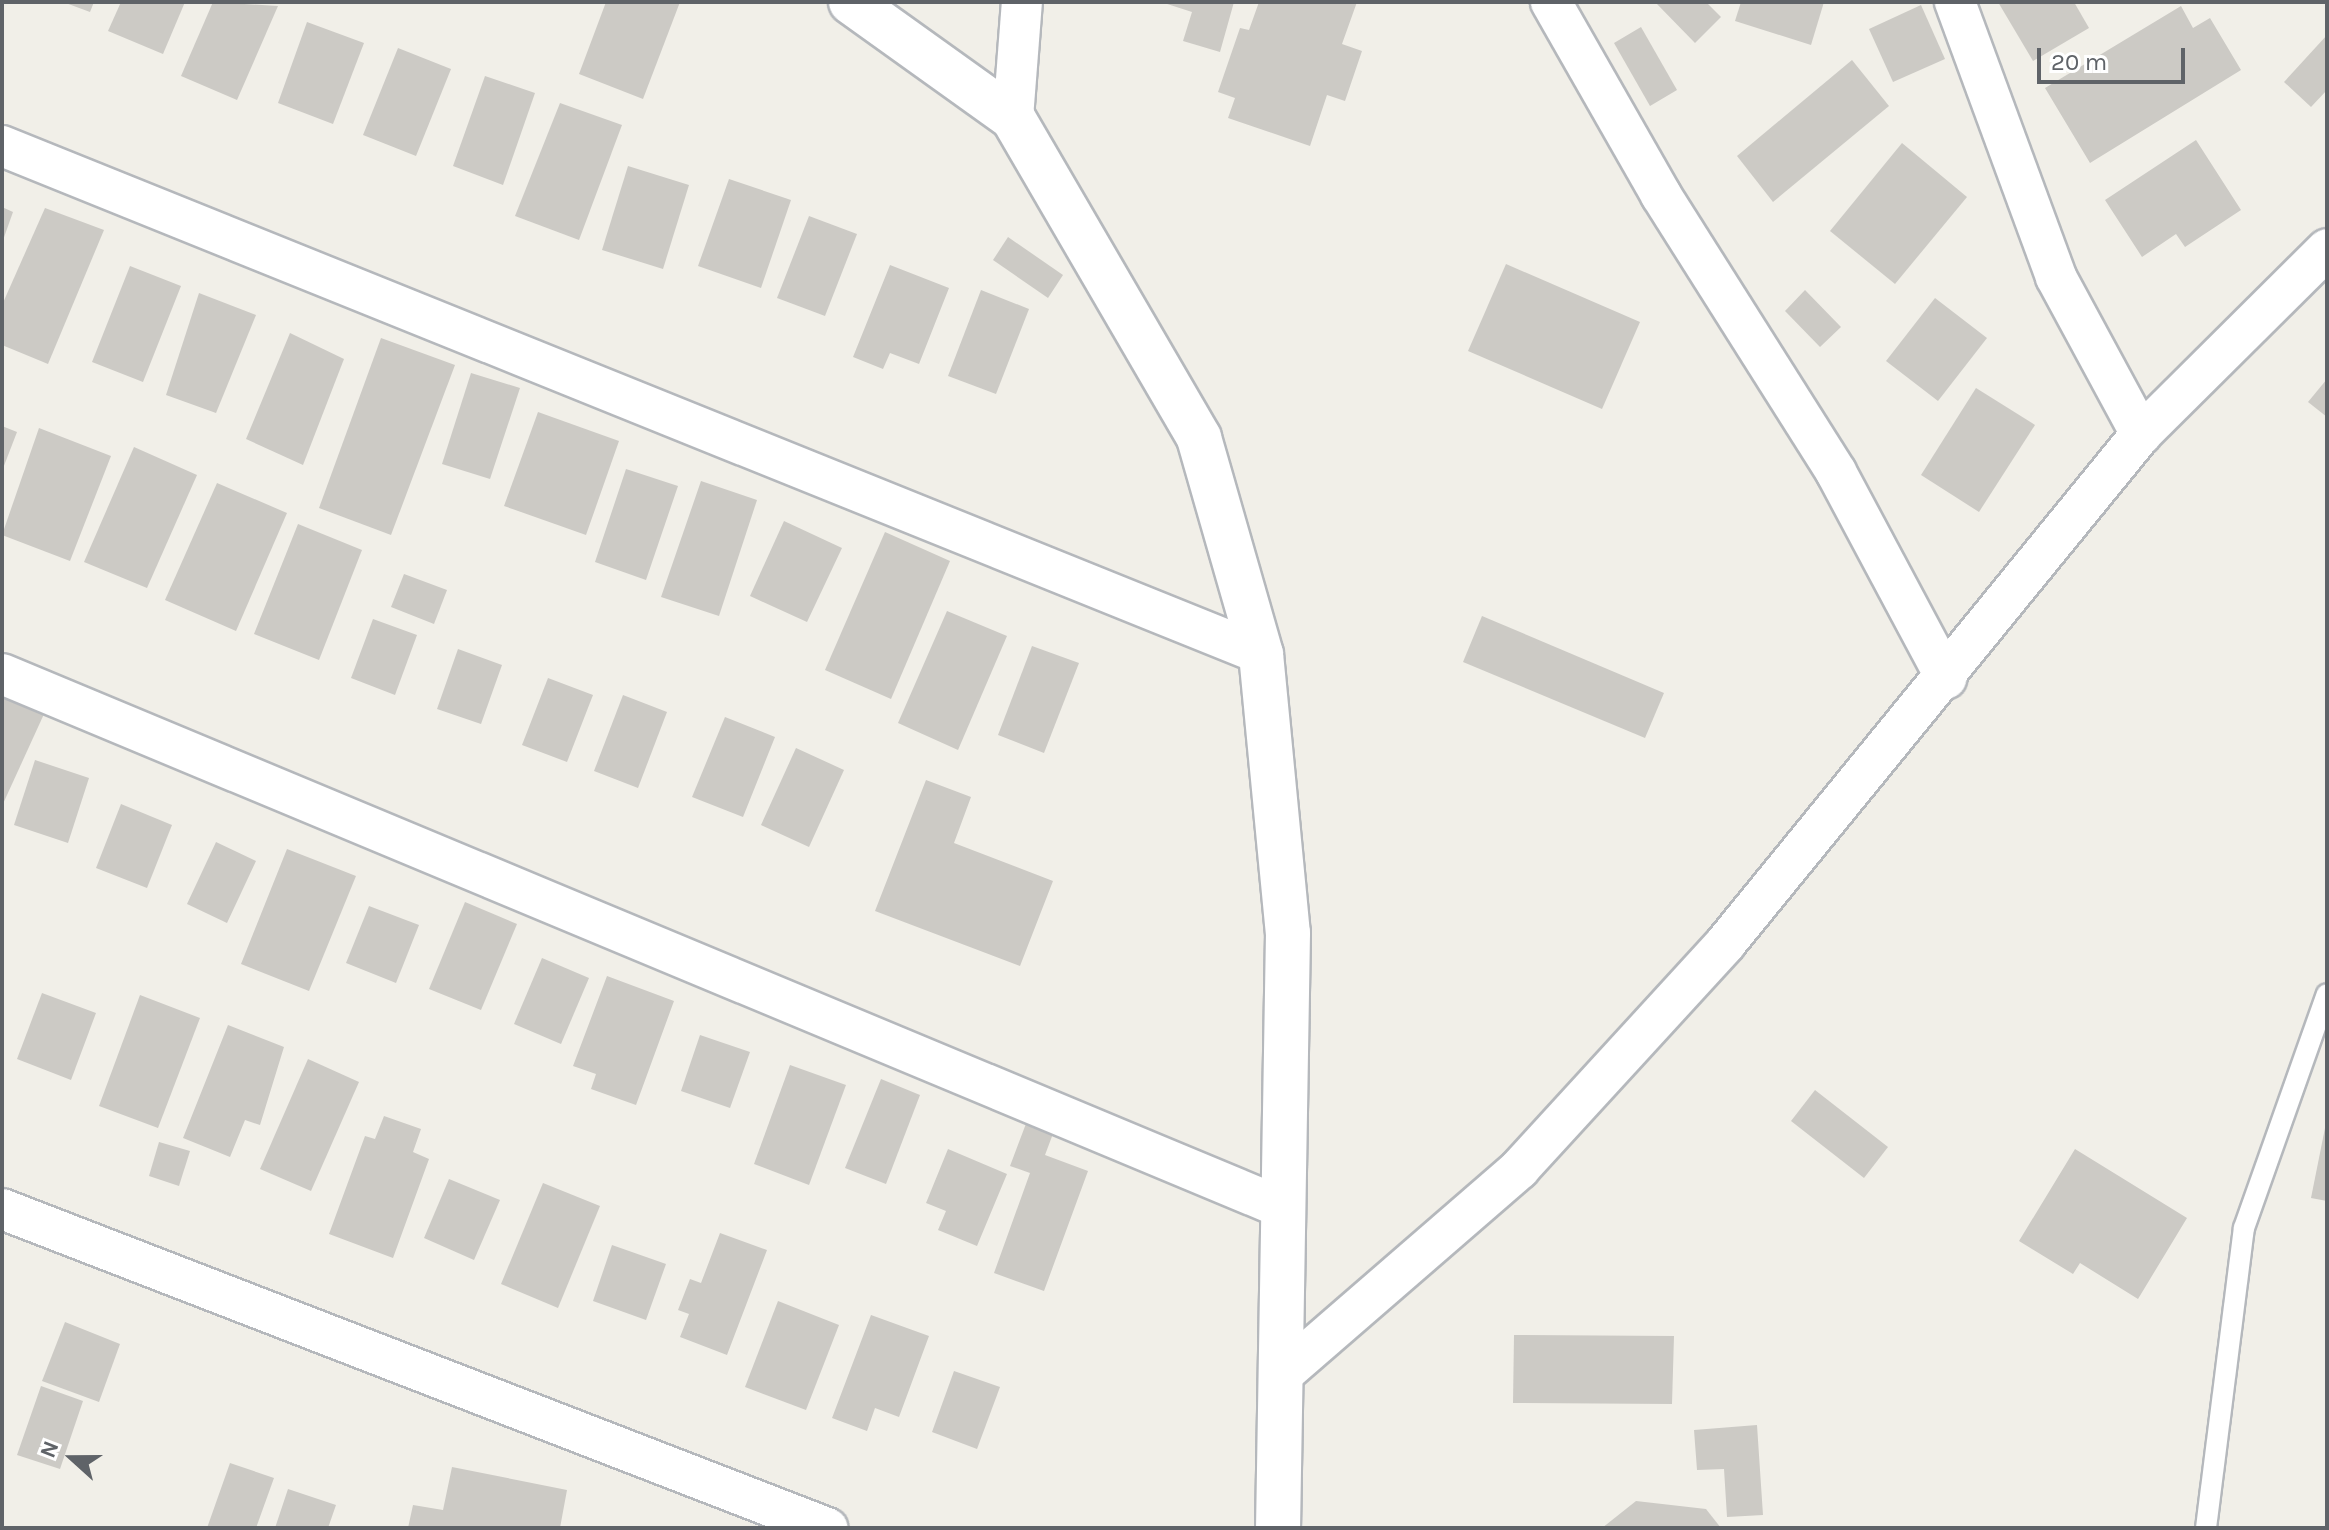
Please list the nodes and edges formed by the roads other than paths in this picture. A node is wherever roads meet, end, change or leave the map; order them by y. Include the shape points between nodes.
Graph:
1 (851, 2) edge
2 (1022, 2) edge
3 (1551, 2) edge
4 (1955, 2) edge
5 (1013, 118) junction
6 (2, 146) edge
7 (2327, 249) edge
8 (2141, 434) junction
9 (1261, 654) junction
10 (2, 674) edge
11 (1946, 678) junction
12 (2327, 994) edge
13 (1278, 1206) junction
14 (2, 1209) edge
15 (1285, 1372) junction
16 (827, 1528) edge
17 (1278, 1528) edge
18 (2206, 1528) edge

1 - 5 street
2 - 5 street
3 - 11 street via 1661,195 1836,472
4 - 8 street via 2056,277
5 - 9 street via 1199,438
6 - 9 street
7 - 8 street
8 - 11 street
9 - 13 street via 1288,933
10 - 13 street
11 - 15 street via 1725,944 1519,1169
12 - 18 lane via 2244,1228
13 - 15 street
14 - 16 street
15 - 17 street

